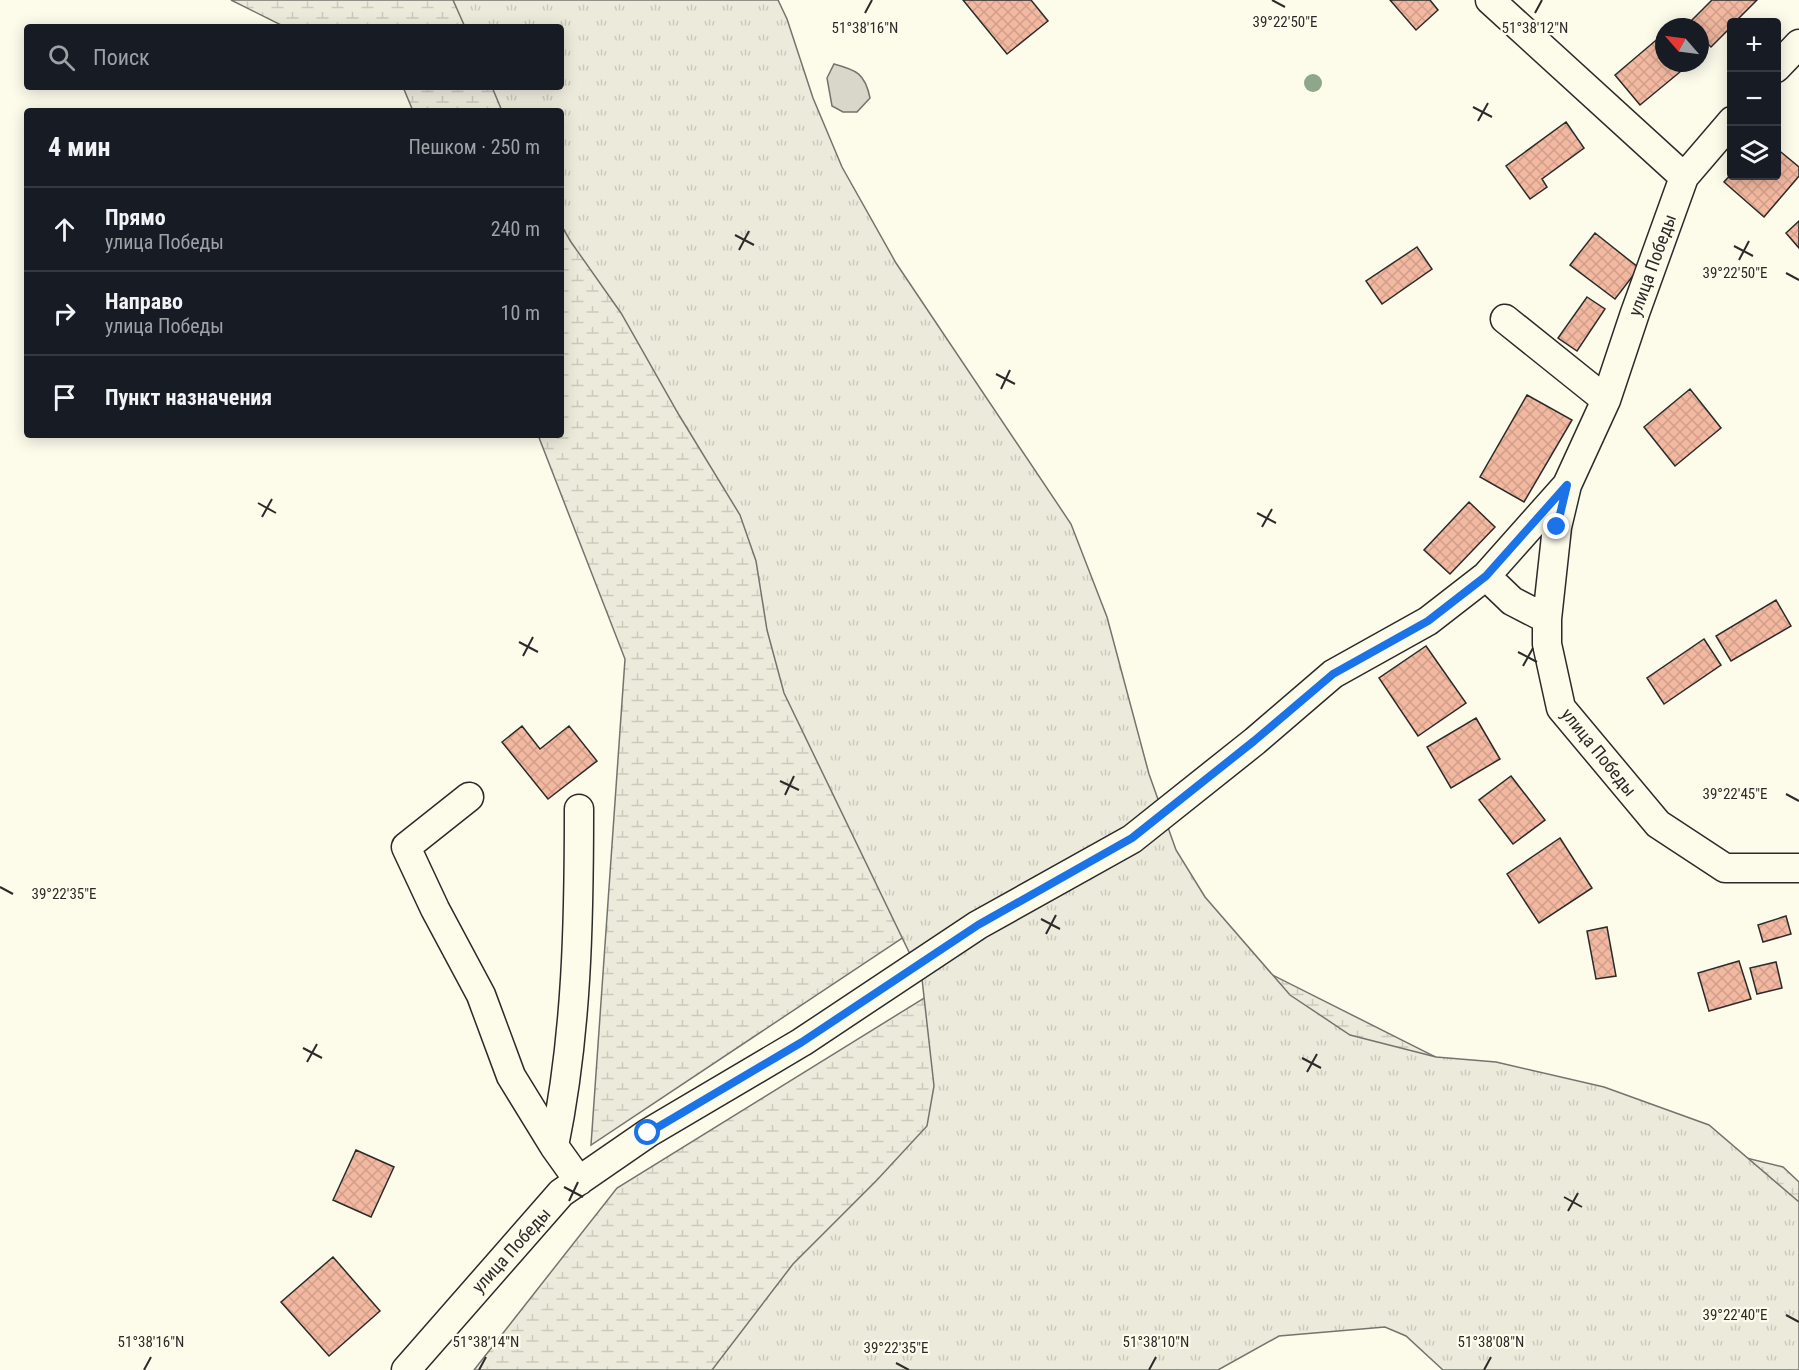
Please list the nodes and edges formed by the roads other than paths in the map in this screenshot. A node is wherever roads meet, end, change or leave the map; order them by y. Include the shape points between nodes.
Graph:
1 (1490, 0) edge
2 (1799, 44) edge
3 (1781, 63) edge
4 (1727, 126) edge
5 (1684, 177) junction
6 (1505, 319) dead end
7 (1606, 400) junction
8 (1567, 485) junction
9 (1486, 576) junction
10 (1547, 619) junction
11 (469, 797) dead end
12 (579, 808) dead end
13 (1799, 868) edge
14 (554, 1146) junction
15 (579, 1181) junction
16 (406, 1370) edge

1 - 5 street
2 - 3 street
4 - 5 street, улица Победы
5 - 7 street, улица Победы
6 - 7 street
7 - 8 street, улица Победы
8 - 9 street, улица Победы
8 - 10 street, улица Победы via 1557,527
9 - 10 street via 1512,601
9 - 15 street, улица Победы via 1428,621 1333,674 1132,838 978,925 802,1042 648,1133
10 - 13 street, улица Победы via 1546,644 1561,708 1658,824 1725,868
11 - 14 street via 406,847 482,995 511,1076
12 - 14 street via 575,998 564,1097
14 - 15 street
15 - 16 street, улица Победы via 561,1193

